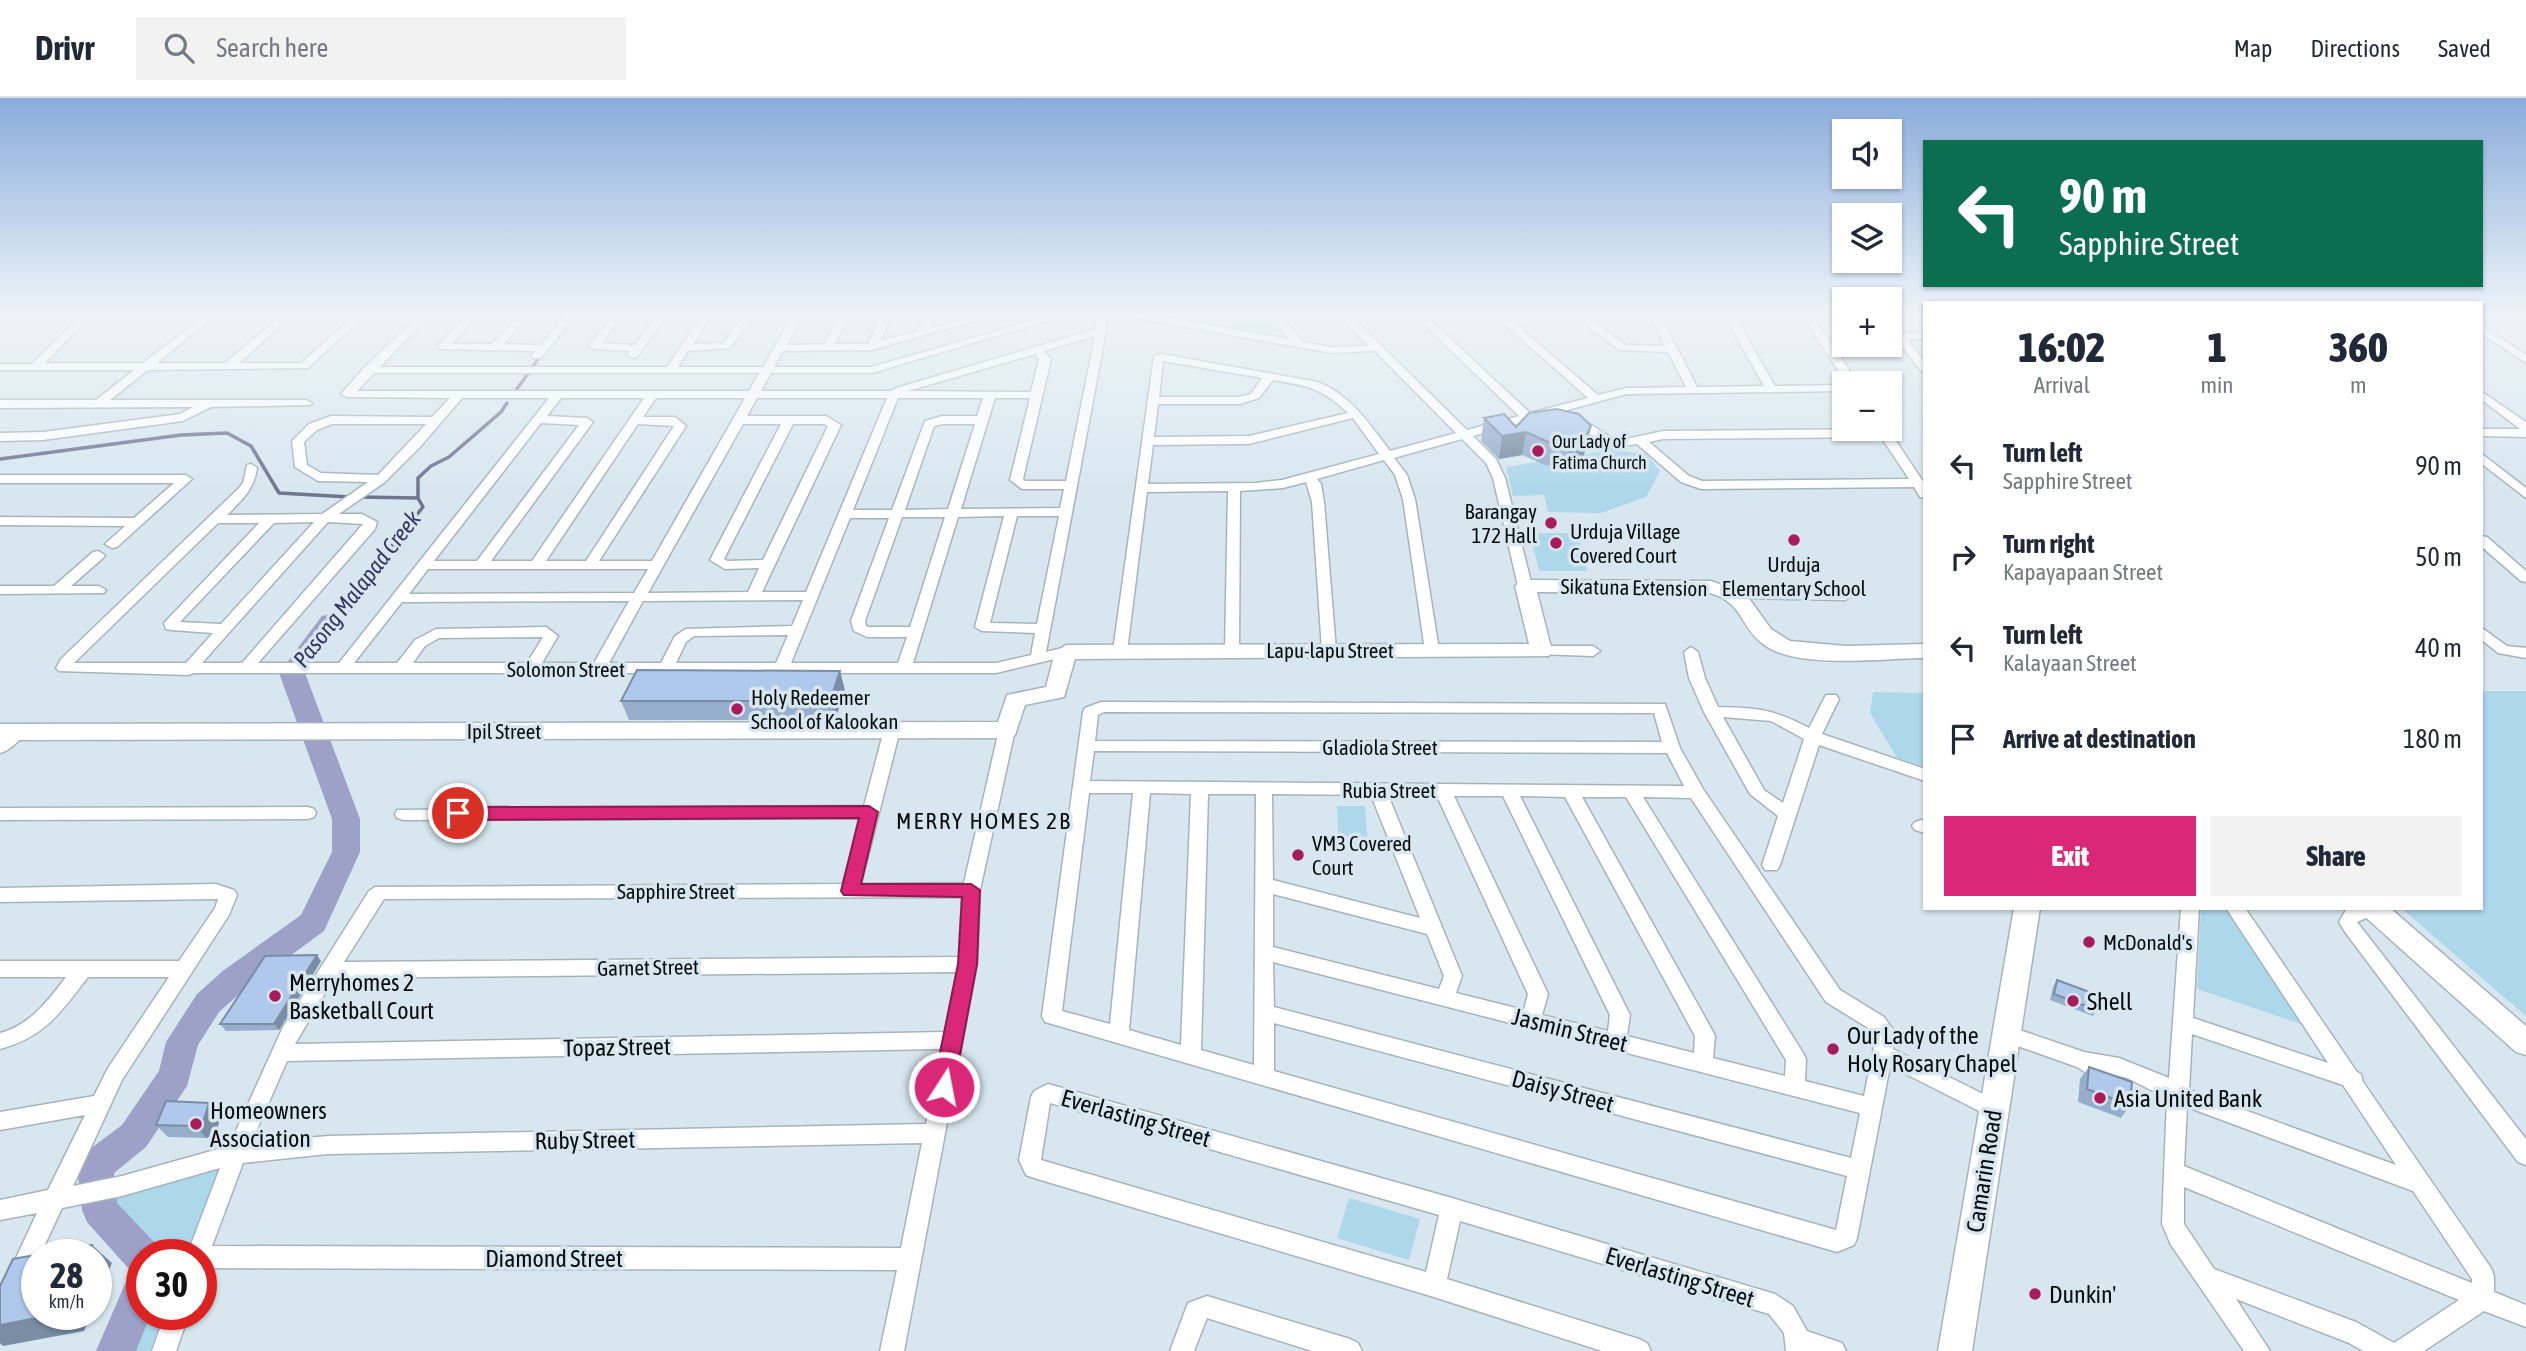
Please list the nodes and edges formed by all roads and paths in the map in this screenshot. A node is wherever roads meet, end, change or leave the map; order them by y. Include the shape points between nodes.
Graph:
1 (136, 373) edge
2 (365, 373) edge
3 (765, 373) edge
4 (955, 373) edge
5 (1042, 373) edge
6 (1093, 373) edge
7 (1157, 373) edge
8 (1256, 373) edge
9 (1402, 373) edge
10 (1481, 373) edge
11 (1567, 373) edge
12 (1684, 373) edge
13 (1763, 373) edge
14 (1270, 376) junction
15 (1692, 388) junction
16 (1771, 388) junction
17 (1832, 388) edge
18 (458, 395) junction
19 (557, 395) junction
20 (652, 395) junction
21 (753, 395) junction
22 (894, 395) junction
23 (990, 395) junction
24 (1038, 395) junction
25 (2483, 396) edge
26 (1595, 398) junction
27 (1155, 400) junction
28 (209, 403) junction
29 (306, 403) dead end
30 (0, 404) edge
31 (98, 404) junction
32 (1561, 408) junction
33 (1356, 414) junction
34 (1527, 417) junction
35 (538, 419) junction
36 (637, 420) junction
37 (738, 420) junction
38 (983, 420) junction
39 (436, 421) junction
40 (788, 421) junction
41 (2526, 431) edge
42 (1832, 432) edge
43 (2483, 433) edge
44 (1464, 434) junction
45 (0, 437) edge
46 (1640, 440) junction
47 (1148, 441) junction
48 (1891, 441) edge
49 (1388, 454) junction
50 (2483, 459) edge
51 (251, 468) dead end
52 (1310, 478) junction
53 (0, 479) edge
54 (381, 479) junction
55 (1072, 485) junction
56 (1142, 488) junction
57 (1234, 488) junction
58 (1922, 488) edge
59 (2526, 494) edge
60 (1067, 512) junction
61 (846, 513) junction
62 (897, 513) junction
63 (954, 513) junction
64 (1011, 513) junction
65 (325, 518) junction
66 (218, 519) junction
67 (270, 519) junction
68 (0, 521) edge
69 (136, 522) junction
70 (2483, 541) edge
71 (111, 544) dead end
72 (98, 555) dead end
73 (767, 564) junction
74 (424, 565) junction
75 (481, 565) junction
76 (536, 565) junction
77 (590, 565) junction
78 (657, 565) junction
79 (2526, 578) edge
80 (1525, 586) junction
81 (0, 590) edge
82 (58, 590) junction
83 (99, 590) dead end
84 (1737, 595) junction
85 (752, 596) junction
86 (811, 596) junction
87 (1845, 596) dead end
88 (639, 597) junction
89 (398, 598) junction
90 (225, 629) junction
91 (1043, 629) junction
92 (797, 630) junction
93 (916, 632) junction
94 (2483, 634) edge
95 (1329, 650) junction
96 (1432, 650) junction
97 (1541, 650) junction
98 (2503, 650) joint
99 (1120, 651) junction
100 (1232, 651) junction
101 (1593, 651) dead end
102 (1923, 651) edge
103 (1066, 652) junction
104 (1691, 652) dead end
105 (2526, 653) edge
106 (1038, 657) junction
107 (666, 668) junction
108 (782, 668) junction
109 (904, 668) junction
110 (342, 669) junction
111 (401, 669) junction
112 (531, 669) junction
113 (598, 669) junction
114 (188, 670) junction
115 (245, 670) junction
116 (1831, 699) dead end
117 (1660, 708) joint
118 (1094, 709) joint
119 (1712, 712) junction
120 (892, 730) junction
121 (1007, 730) junction
122 (9, 732) edge
123 (1813, 737) junction
124 (1087, 746) junction
125 (0, 748) edge
126 (1672, 748) junction
127 (1923, 774) edge
128 (1082, 787) junction
129 (1142, 788) junction
130 (1200, 788) junction
131 (1264, 789) junction
132 (1377, 789) junction
133 (1443, 790) junction
134 (1508, 790) junction
135 (1570, 791) junction
136 (1632, 791) junction
137 (1696, 792) junction
138 (869, 812) junction
139 (309, 813) dead end
140 (0, 814) edge
141 (403, 814) dead end
142 (1787, 814) junction
143 (1771, 865) dead end
144 (1265, 886) junction
145 (971, 890) junction
146 (850, 891) junction
147 (0, 895) edge
148 (2027, 910) edge
149 (2190, 910) edge
150 (2236, 910) edge
151 (2366, 910) edge
152 (2374, 910) edge
153 (2387, 910) edge
154 (1435, 929) junction
155 (1266, 953) junction
156 (968, 964) junction
157 (83, 969) junction
158 (184, 969) junction
159 (0, 970) edge
160 (329, 970) junction
161 (1445, 999) junction
162 (1265, 1013) junction
163 (1531, 1021) junction
164 (2183, 1023) junction
165 (2526, 1026) edge
166 (2006, 1033) junction
167 (1119, 1036) junction
168 (953, 1040) junction
169 (0, 1041) edge
170 (1616, 1042) junction
171 (2526, 1043) edge
172 (281, 1053) junction
173 (1884, 1054) junction
174 (1191, 1057) junction
175 (1703, 1064) junction
176 (1264, 1078) junction
177 (2354, 1080) junction
178 (1794, 1087) junction
179 (2179, 1095) junction
180 (99, 1104) junction
181 (1874, 1107) junction
182 (1993, 1112) junction
183 (0, 1121) edge
184 (935, 1133) junction
185 (236, 1154) junction
186 (2526, 1154) edge
187 (1861, 1170) junction
188 (2173, 1172) junction
189 (2424, 1185) junction
190 (53, 1200) junction
191 (1452, 1208) junction
192 (0, 1210) edge
193 (206, 1239) edge
194 (217, 1256) edge
195 (907, 1259) junction
196 (2206, 1277) junction
197 (1434, 1286) junction
198 (11, 1292) edge
199 (2483, 1298) junction
200 (2525, 1316) edge
201 (171, 1330) edge
202 (1799, 1346) edge
203 (164, 1351) edge
204 (892, 1351) edge
205 (1182, 1351) edge
206 (1350, 1351) edge
207 (1639, 1351) edge
208 (1835, 1351) edge
209 (1955, 1351) edge
210 (2258, 1351) edge
211 (2386, 1351) edge
212 (2403, 1351) edge

1 - 31 street
2 - 18 street via 347,394
3 - 21 street
4 - 22 street
5 - 24 street
6 - 55 street
7 - 27 street
8 - 14 street
9 - 44 street
10 - 34 street
11 - 26 street
12 - 15 street
13 - 16 street
14 - 27 street via 1255,396 1240,401
14 - 33 street via 1324,388
15 - 16 street
15 - 26 street via 1626,391
16 - 17 street
18 - 19 street
18 - 39 street
19 - 20 street
19 - 35 street
20 - 21 street
20 - 36 street
21 - 22 street
21 - 37 street
22 - 23 street
22 - 61 street
23 - 24 street
23 - 38 street
24 - 55 street via 1016,480 1022,485
25 - 41 street
26 - 32 street
27 - 47 street
28 - 29 street
28 - 31 street
28 - 45 street via 183,417 43,436
30 - 31 street
32 - 34 street
32 - 46 street via 1610,444
33 - 47 street via 1249,440
33 - 49 street
34 - 44 street
35 - 74 street
35 - 75 street via 587,422
36 - 76 street
36 - 77 street via 675,421 680,426
37 - 40 street
37 - 78 street
38 - 62 street via 929,424
38 - 63 street
39 - 54 street
39 - 54 street via 331,420 313,427 298,441 301,467 318,477
40 - 73 street via 827,420 835,425
40 - 73 street via 717,560 725,565
41 - 43 street
42 - 46 street via 1663,435
44 - 49 street
44 - 80 street via 1481,447 1496,469
46 - 58 street via 1685,479 1701,485
47 - 56 street
48 - 58 street
49 - 52 street
49 - 96 street via 1409,499
50 - 59 street
51 - 66 street via 246,489
52 - 57 street
52 - 95 street via 1318,502
53 - 69 street via 186,479
54 - 65 street
55 - 60 street
56 - 57 street
56 - 99 street
57 - 100 street
60 - 64 street
60 - 91 street
61 - 62 street
61 - 86 street
62 - 63 street
62 - 93 street via 858,625 867,632
63 - 64 street
63 - 93 street
64 - 91 street via 982,628
65 - 67 street
65 - 90 street
65 - 115 street via 370,522
66 - 67 street
66 - 114 street, Solomon Street via 64,668
67 - 90 street via 171,626
68 - 69 street
69 - 71 street
70 - 79 street
72 - 82 street
73 - 85 street
74 - 75 street
74 - 89 street
75 - 76 street
76 - 77 street
77 - 78 street
78 - 88 street
80 - 84 street, Sikatuna Extension via 1696,586
80 - 97 street
81 - 82 street
82 - 83 street
84 - 87 street
84 - 102 street, Sikatuna Extension via 1749,605 1764,634 1779,646
85 - 86 street
85 - 88 street
86 - 92 street
88 - 89 street
88 - 113 street
89 - 110 street
90 - 114 street
91 - 106 street
92 - 107 street via 691,632 680,639
92 - 108 street
93 - 109 street
94 - 98 street
95 - 96 street, Lapu-lapu Street
95 - 100 street, Lapu-lapu Street
96 - 97 street, Lapu-lapu Street
97 - 101 street, Lapu-lapu Street
98 - 105 street
99 - 100 street, Lapu-lapu Street
99 - 103 street, Lapu-lapu Street
103 - 106 street, Solomon Street
103 - 121 street via 1056,692 1015,699
104 - 119 street
106 - 109 street, Solomon Street via 1004,667
107 - 108 street, Solomon Street
107 - 113 street, Solomon Street
108 - 109 street, Solomon Street
110 - 111 street, Solomon Street
110 - 115 street, Solomon Street
111 - 112 street, Solomon Street
111 - 112 street via 419,643 436,634 546,632 551,636
112 - 113 street, Solomon Street
114 - 115 street, Solomon Street
116 - 123 street
117 - 118 street
117 - 126 street
118 - 124 street
119 - 123 street via 1760,713
119 - 142 street via 1758,794
120 - 121 street, Ipil Street
120 - 122 street, Ipil Street
120 - 138 street
121 - 145 street
122 - 125 street
123 - 127 street
123 - 142 street
124 - 126 street, Gladiola Street
124 - 128 street
126 - 137 street
128 - 129 street, Rubia Street
128 - 167 street via 1052,1017
129 - 130 street, Rubia Street
129 - 167 street
130 - 131 street, Rubia Street
130 - 174 street
131 - 132 street, Rubia Street
131 - 144 street
132 - 133 street, Rubia Street
132 - 154 street
133 - 134 street, Rubia Street
133 - 163 street via 1538,994
134 - 135 street, Rubia Street
134 - 170 street via 1620,1014
135 - 136 street, Rubia Street
135 - 175 street via 1705,1036
136 - 137 street, Rubia Street
136 - 178 street via 1796,1059
137 - 173 street via 1833,996 1883,1028
138 - 141 street
138 - 146 street
139 - 140 street
142 - 143 street
144 - 154 street
144 - 155 street
145 - 146 street, Sapphire Street
145 - 156 street
146 - 160 street, Sapphire Street via 381,892
147 - 158 street via 216,891 228,895
148 - 166 street, Camarin Road
149 - 164 street
150 - 177 street
151 - 186 street via 2352,915 2351,927
152 - 171 street
153 - 165 street
154 - 161 street via 1453,976
155 - 161 street, Jasmin Street
155 - 162 street
156 - 160 street, Garnet Street
156 - 168 street
157 - 158 street
157 - 159 street
157 - 169 street via 40,1023 24,1035
158 - 180 street
160 - 172 street
161 - 163 street, Jasmin Street
162 - 176 street
162 - 187 street, Daisy Street
163 - 170 street, Jasmin Street
164 - 177 street
164 - 179 street
166 - 179 street via 2122,1080
166 - 182 street, Camarin Road
167 - 174 street
168 - 172 street, Topaz Street
168 - 184 street
170 - 175 street, Jasmin Street
172 - 185 street
173 - 181 street
173 - 182 street
174 - 176 street
175 - 178 street, Jasmin Street
176 - 187 street via 1837,1241 1846,1238
177 - 189 street
178 - 181 street, Jasmin Street
179 - 188 street
179 - 189 street
180 - 183 street
180 - 190 street
181 - 187 street
182 - 209 street, Camarin Road
184 - 185 street, Ruby Street via 328,1145
184 - 195 street
185 - 190 street, Ruby Street
185 - 193 street
188 - 196 street via 2173,1224
188 - 199 street
189 - 199 street via 2483,1276
190 - 192 street, Ruby Street
190 - 198 street
191 - 197 street
191 - 197 street, Everlasting Street via 1048,1093 1041,1097 1030,1160 1034,1168
191 - 202 street, Everlasting Street via 1775,1305 1784,1311
194 - 195 street, Diamond Street
195 - 204 street
196 - 210 street
196 - 211 street via 2356,1334
197 - 207 street, Everlasting Street
199 - 200 street
199 - 212 street
201 - 203 street
202 - 208 street
205 - 206 street via 1196,1311 1207,1307

